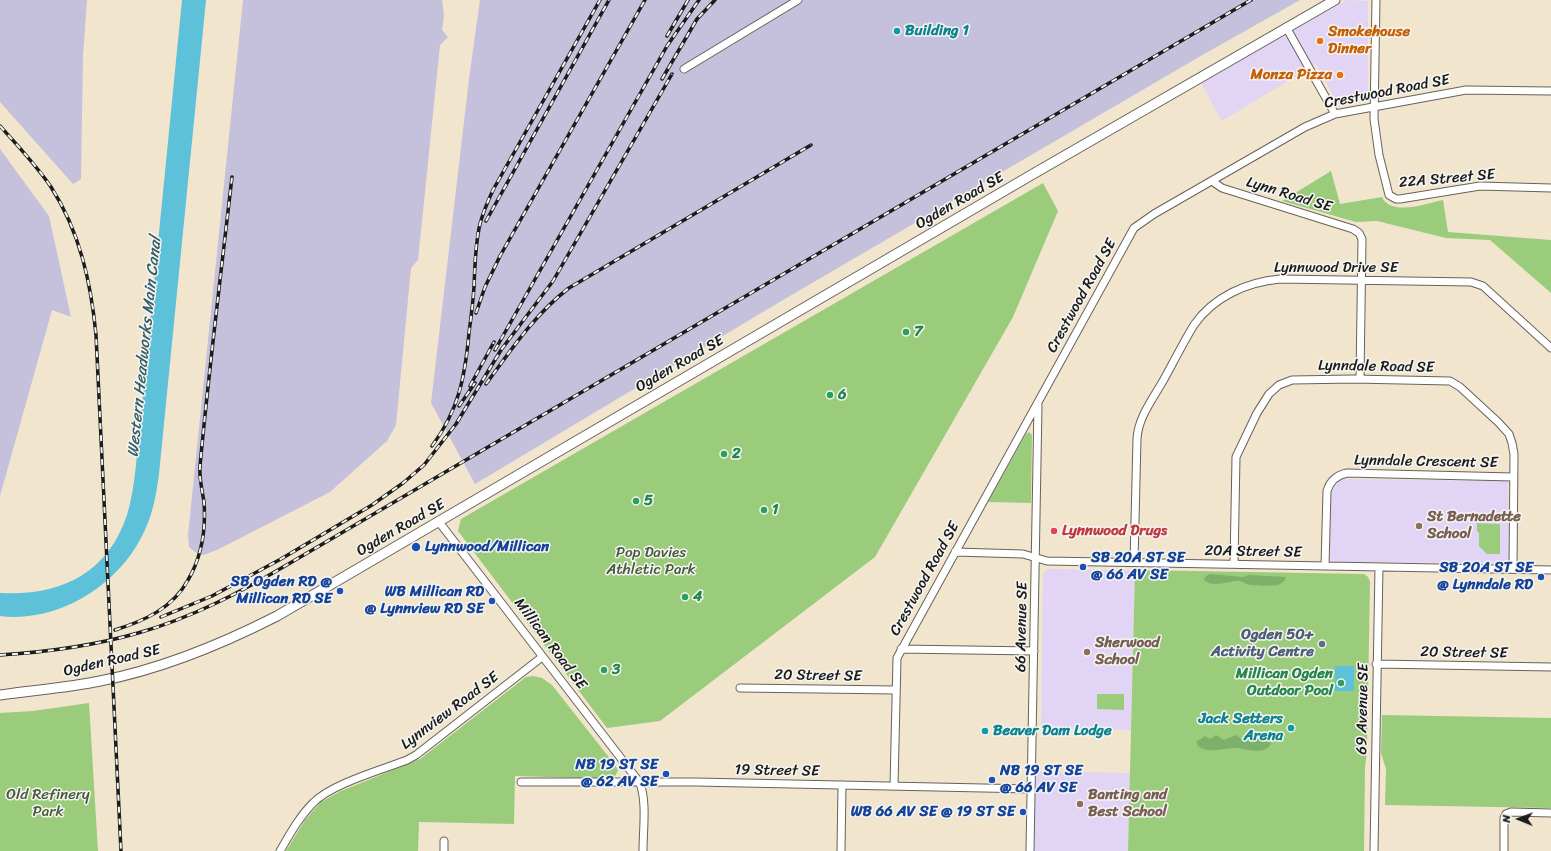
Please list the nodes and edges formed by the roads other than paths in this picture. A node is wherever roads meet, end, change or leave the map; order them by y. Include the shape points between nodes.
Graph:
1 (798, 0) edge
2 (1335, 0) edge
3 (1376, 0) edge
4 (1286, 27) junction
5 (684, 69) dead end
6 (1551, 91) edge
7 (1374, 108) junction
8 (1335, 114) junction
9 (1212, 181) junction
10 (1551, 188) edge
11 (1362, 281) junction
12 (1551, 348) edge
13 (1360, 379) junction
14 (1038, 403) junction
15 (1513, 477) junction
16 (439, 522) junction
17 (954, 552) junction
18 (1036, 558) junction
19 (1134, 562) junction
20 (1234, 564) junction
21 (1325, 566) junction
22 (1379, 567) junction
23 (1513, 569) junction
24 (1551, 570) edge
25 (901, 649) junction
26 (1034, 652) junction
27 (542, 657) junction
28 (1376, 664) junction
29 (1551, 667) edge
30 (740, 688) dead end
31 (896, 690) junction
32 (0, 691) edge
33 (16, 693) junction
34 (0, 695) edge
35 (522, 782) dead end
36 (640, 783) junction
37 (842, 785) junction
38 (894, 786) junction
39 (1031, 789) junction
40 (1551, 813) edge
41 (444, 841) dead end
42 (280, 851) edge
43 (444, 851) edge
44 (642, 851) edge
45 (841, 851) edge
46 (1030, 851) edge
47 (1374, 851) edge
48 (1504, 851) edge

1 - 5 street
2 - 4 street, Ogden Road SE
3 - 7 street
4 - 8 street
4 - 16 street, Ogden Road SE
6 - 7 street, Crestwood Road SE via 1466,90
7 - 8 street, Crestwood Road SE
7 - 10 street, 22A Street SE via 1379,155 1387,190 1393,197 1400,199 1480,186
8 - 9 street, Crestwood Road SE via 1305,126
9 - 11 street, Lynn Road SE via 1222,188 1353,228 1362,239
9 - 14 street, Crestwood Road SE via 1134,228
11 - 12 street, Lynnwood Drive SE via 1476,283 1483,286
11 - 13 street
11 - 19 street, Lynnwood Drive SE via 1280,279 1261,282 1243,287 1226,296 1200,318 1138,427
13 - 15 street, Lynndale Road SE via 1454,383 1509,434 1514,454
13 - 20 street, Lynndale Road SE via 1292,380 1279,385 1269,394 1236,457
14 - 17 street, Crestwood Road SE
14 - 18 street, 66 Avenue SE
15 - 21 street, Lynndale Crescent SE via 1347,473 1339,476 1330,483 1327,491
15 - 23 street, Lynndale Road SE
16 - 27 street, Millican Road SE
16 - 33 street, Ogden Road SE via 277,616 200,652 156,667 100,681
17 - 18 street, 20A Street SE via 1023,554
17 - 25 street, Crestwood Road SE
18 - 19 street, 20A Street SE via 1047,561
18 - 26 street, 66 Avenue SE
19 - 20 street, 20A Street SE
20 - 21 street, 20A Street SE
21 - 22 street, 20A Street SE
22 - 23 street, 20A Street SE
22 - 28 street, 69 Avenue SE
23 - 24 street, 20A Street SE
25 - 26 street
25 - 31 street, Crestwood Road SE via 896,658
26 - 39 street, 66 Avenue SE
27 - 36 street, Millican Road SE
27 - 42 street, Lynnview Road SE via 416,755 338,786 320,797 301,817
28 - 29 street, 20 Street SE
28 - 47 street, 69 Avenue SE
30 - 31 street, 20 Street SE
31 - 38 street, Crestwood Road SE
32 - 33 street, Ogden Road SE
33 - 34 street, Ogden Road SE
35 - 36 street, 19 Street SE
36 - 37 street, 19 Street SE
36 - 44 street via 643,791
37 - 38 street, 19 Street SE
37 - 45 street
38 - 39 street, 19 Street SE
39 - 46 street, 66 Avenue SE
40 - 48 street via 1506,814
41 - 43 street

